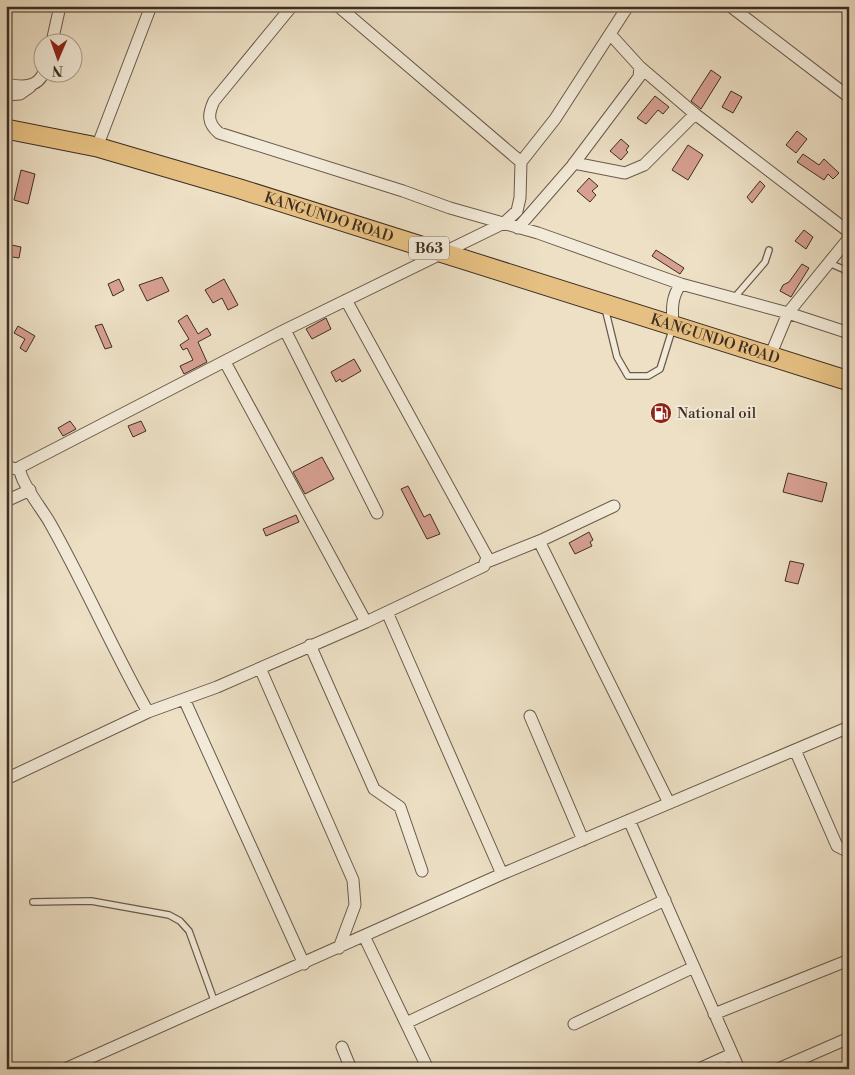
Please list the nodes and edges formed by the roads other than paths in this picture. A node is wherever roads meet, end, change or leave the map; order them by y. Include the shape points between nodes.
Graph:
1 (60, 6) edge
2 (151, 6) edge
3 (292, 6) edge
4 (338, 6) edge
5 (628, 6) edge
6 (730, 6) edge
7 (352, 10) edge
8 (54, 32) edge
9 (610, 34) junction
10 (640, 67) junction
11 (38, 82) edge
12 (6, 84) edge
13 (30, 86) junction
14 (6, 95) edge
15 (849, 97) edge
16 (696, 114) junction
17 (6, 128) edge
18 (97, 147) junction
19 (521, 162) junction
20 (574, 163) junction
21 (504, 223) junction
22 (518, 228) junction
23 (849, 232) edge
24 (849, 238) edge
25 (769, 250) dead end
26 (443, 252) junction
27 (828, 263) junction
28 (849, 274) edge
29 (681, 284) junction
30 (734, 298) junction
31 (346, 300) junction
32 (604, 304) junction
33 (788, 313) junction
34 (673, 326) junction
35 (285, 330) junction
36 (848, 330) edge
37 (770, 356) junction
38 (225, 362) junction
39 (849, 381) edge
40 (6, 466) edge
41 (20, 470) junction
42 (30, 490) junction
43 (6, 501) edge
44 (614, 506) dead end
45 (377, 512) dead end
46 (539, 541) junction
47 (487, 562) junction
48 (387, 612) junction
49 (366, 622) junction
50 (310, 645) junction
51 (260, 668) junction
52 (184, 699) junction
53 (148, 712) junction
54 (530, 716) dead end
55 (849, 727) edge
56 (795, 750) junction
57 (6, 779) edge
58 (669, 803) junction
59 (629, 820) junction
60 (583, 840) junction
61 (849, 852) edge
62 (422, 870) dead end
63 (502, 874) junction
64 (665, 900) junction
65 (33, 902) dead end
66 (364, 936) junction
67 (339, 948) junction
68 (849, 960) edge
69 (304, 964) junction
70 (694, 967) junction
71 (215, 1003) junction
72 (714, 1014) junction
73 (406, 1023) junction
74 (574, 1024) dead end
75 (849, 1038) edge
76 (342, 1048) dead end
77 (732, 1054) junction
78 (65, 1069) edge
79 (350, 1069) edge
80 (428, 1069) edge
81 (699, 1069) edge
82 (739, 1069) edge
83 (778, 1069) edge

1 - 8 street
2 - 18 street
3 - 21 street via 214,101 209,112 213,128 228,136
4 - 7 street
5 - 9 street
6 - 15 street
7 - 19 street
9 - 10 street
9 - 19 street via 555,119
10 - 16 street
10 - 20 street via 635,83
11 - 13 street
12 - 13 street
13 - 14 street via 20,94
16 - 20 street via 644,165 625,173
16 - 23 street
17 - 18 highway, KANGUNDO ROAD / B63
18 - 26 highway, KANGUNDO ROAD / B63
19 - 21 street via 517,211
20 - 22 street
21 - 22 street
21 - 26 street
22 - 29 street
24 - 27 street
25 - 30 lane via 765,262
26 - 31 street
26 - 32 highway, KANGUNDO ROAD / B63
27 - 28 lane
27 - 33 street
29 - 30 street
29 - 34 street via 675,292 672,307
30 - 33 street
31 - 35 street
31 - 47 street
32 - 34 highway, KANGUNDO ROAD / B63
32 - 34 lane via 617,357 628,376 648,376 660,369
33 - 36 street
33 - 37 street
34 - 37 highway, KANGUNDO ROAD / B63
35 - 38 street
35 - 45 street
37 - 39 highway, KANGUNDO ROAD / B63
38 - 41 street via 23,464
38 - 49 street
40 - 41 street
41 - 42 street
42 - 43 street
42 - 53 street via 51,524
44 - 46 street
46 - 47 street
46 - 58 street
47 - 48 street
48 - 49 street
48 - 63 street
49 - 50 street
50 - 51 street
50 - 62 street via 374,789 400,807
51 - 52 street
51 - 67 street via 353,880 355,905
52 - 53 street
52 - 69 street
53 - 57 street
54 - 60 street
55 - 56 street
56 - 58 street
56 - 61 street via 837,846
58 - 59 street
59 - 60 street
59 - 64 street
60 - 63 street
63 - 66 street
64 - 70 street
64 - 73 street
65 - 71 lane via 91,901 169,915 180,921 189,931
66 - 67 street
66 - 73 street
67 - 69 street
68 - 72 street
69 - 71 street
70 - 72 street
70 - 74 street
71 - 78 street
72 - 77 street
73 - 80 street
75 - 83 street
76 - 79 street
77 - 81 street
77 - 82 street

